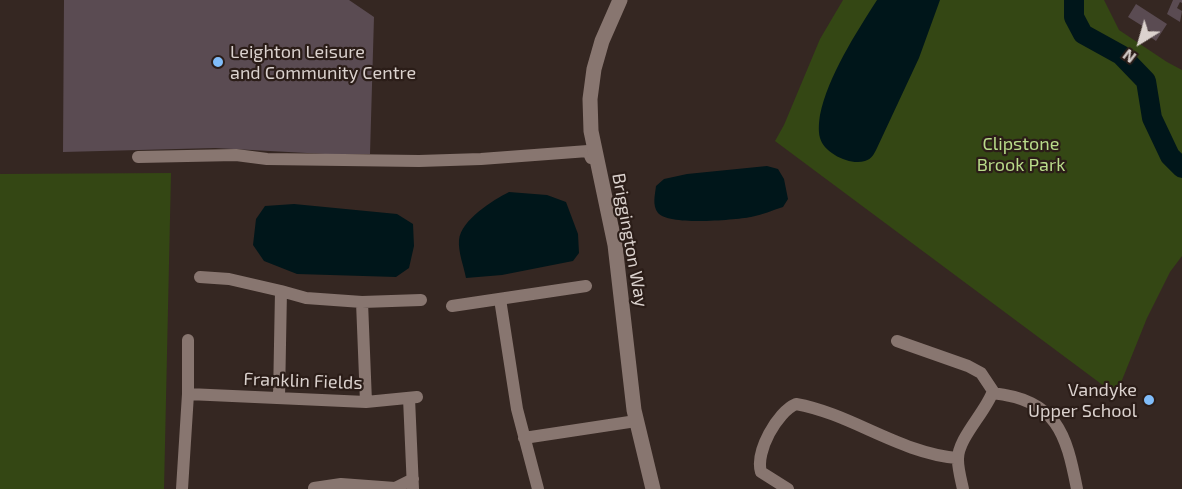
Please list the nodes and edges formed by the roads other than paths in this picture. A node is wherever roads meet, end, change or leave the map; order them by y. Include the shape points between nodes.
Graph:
1 (620, 0) edge
2 (138, 157) dead end
3 (596, 157) junction
4 (200, 277) dead end
5 (586, 286) dead end
6 (281, 291) junction
7 (500, 299) junction
8 (421, 300) dead end
9 (362, 302) junction
10 (452, 306) dead end
11 (188, 340) dead end
12 (897, 341) dead end
13 (992, 393) junction
14 (188, 394) junction
15 (279, 398) junction
16 (366, 402) junction
17 (636, 421) junction
18 (524, 438) junction
19 (957, 458) junction
20 (413, 484) edge
21 (182, 489) edge
22 (313, 489) edge
23 (538, 489) edge
24 (653, 489) edge
25 (788, 489) edge
26 (963, 489) edge
27 (1077, 489) edge

1 - 3 street, Briggington Way via 594,69 590,99
2 - 3 street via 236,155 267,159 429,161 588,151 591,158
3 - 17 street, Briggington Way via 615,245
4 - 6 street
5 - 7 street
6 - 9 street via 306,298
6 - 15 street
7 - 10 street
7 - 18 street
8 - 9 street
9 - 16 street
11 - 14 street
12 - 13 street via 981,373
13 - 19 street
13 - 27 street via 1030,404 1054,420 1061,430
14 - 15 street, Franklin Fields
14 - 21 street
15 - 16 street, Franklin Fields
16 - 20 street, Franklin Fields via 413,397
17 - 18 street
17 - 24 street, Briggington Way
18 - 23 street
19 - 25 street via 919,452 818,409 796,404 780,416 759,455 761,472
19 - 26 street
20 - 22 street via 395,488 341,484

